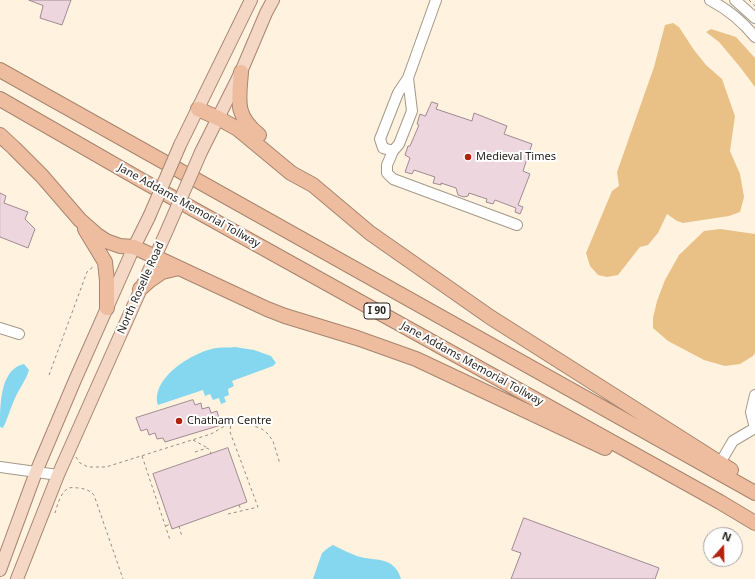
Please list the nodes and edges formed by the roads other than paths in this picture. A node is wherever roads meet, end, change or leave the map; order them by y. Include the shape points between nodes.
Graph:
1 (251, 0) edge
2 (273, 0) edge
3 (436, 0) edge
4 (710, 0) edge
5 (737, 1) edge
6 (729, 12) junction
7 (755, 18) edge
8 (755, 37) edge
9 (0, 70) edge
10 (241, 72) junction
11 (408, 78) junction
12 (0, 99) edge
13 (198, 109) junction
14 (218, 118) junction
15 (0, 135) edge
16 (393, 152) junction
17 (313, 185) junction
18 (80, 220) junction
19 (517, 225) dead end
20 (134, 247) junction
21 (154, 257) junction
22 (179, 268) junction
23 (140, 289) junction
24 (107, 308) junction
25 (0, 328) edge
26 (19, 334) dead end
27 (755, 395) edge
28 (755, 426) edge
29 (720, 463) junction
30 (0, 467) edge
31 (36, 472) junction
32 (58, 475) junction
33 (755, 485) edge
34 (755, 493) edge
35 (720, 502) junction
36 (755, 523) edge
37 (0, 570) edge
38 (17, 579) edge

1 - 13 main road, North Roselle Road
2 - 10 main road, North Roselle Road
3 - 11 street
4 - 6 street
5 - 6 street
5 - 7 street
6 - 8 street
9 - 34 highway, I 90
10 - 14 main road, North Roselle Road
10 - 17 highway via 239,107 247,125 303,170
11 - 16 street via 412,111 399,144
11 - 16 street via 398,93 380,139 383,148
12 - 35 highway, Jane Addams Memorial Tollway / I 90
13 - 14 highway
13 - 20 main road, North Roselle Road, bridge
14 - 17 highway via 238,129 292,173
14 - 21 main road, North Roselle Road, bridge
15 - 18 highway via 42,176
16 - 19 street via 387,165 388,173 393,179
17 - 29 highway via 370,233 490,318
18 - 20 highway via 106,241
18 - 24 highway via 105,262
20 - 21 highway
20 - 24 main road, North Roselle Road
21 - 22 highway
21 - 23 main road, North Roselle Road
22 - 23 highway via 162,272
22 - 35 highway via 285,316 416,359
23 - 32 main road, North Roselle Road
24 - 31 main road, North Roselle Road
25 - 26 street
27 - 28 street via 752,412
28 - 29 street via 733,441
29 - 33 highway
30 - 31 street
31 - 32 street
31 - 37 main road, North Roselle Road
32 - 38 main road, North Roselle Road
35 - 36 highway, Jane Addams Memorial Tollway / I 90

